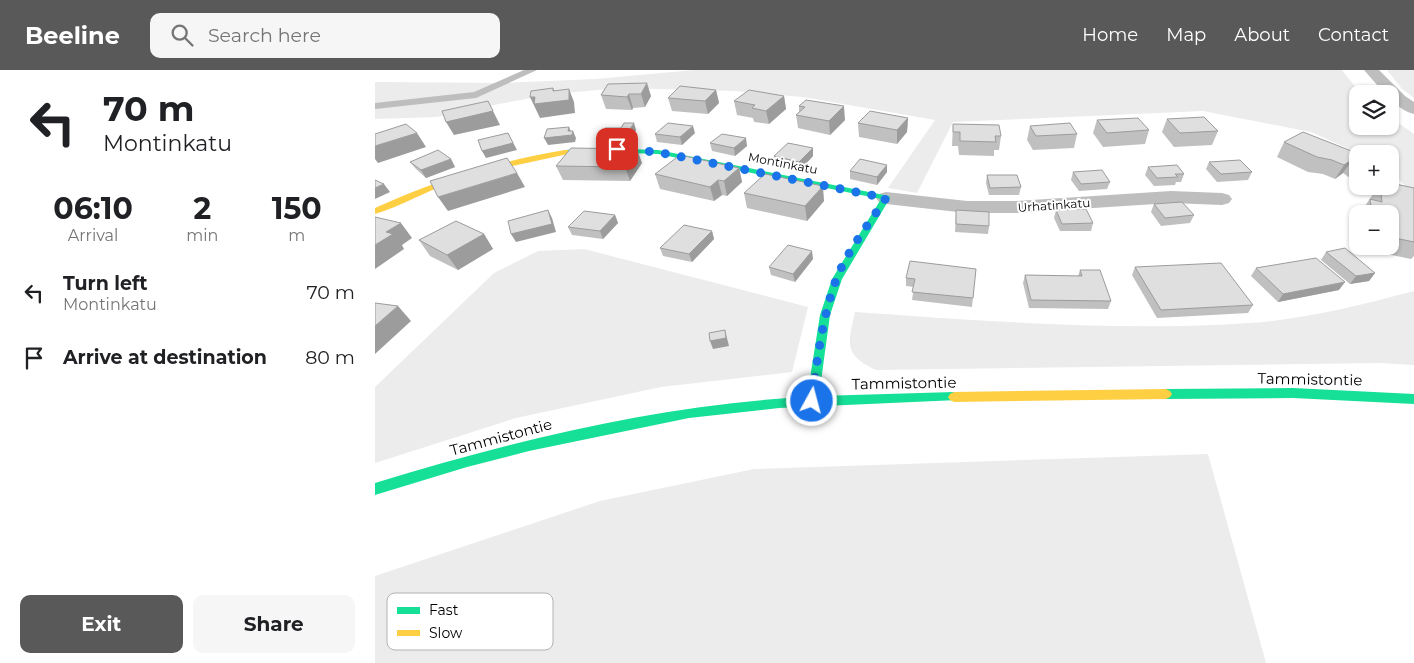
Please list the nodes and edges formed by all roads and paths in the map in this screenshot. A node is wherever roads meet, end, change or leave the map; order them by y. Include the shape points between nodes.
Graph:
1 (532, 70) edge
2 (1371, 70) edge
3 (375, 106) edge
4 (1414, 109) edge
5 (886, 198) junction
6 (1222, 200) dead end
7 (375, 211) edge
8 (1414, 399) edge
9 (812, 401) junction
10 (375, 489) edge

1 - 3 lane via 476,95
2 - 4 street via 1399,99
5 - 6 street, Urhatinkatu via 967,207 1171,197
5 - 7 street, Montinkatu via 657,152 600,150 539,156 481,169 417,191
5 - 9 street via 837,279 825,315
8 - 9 street, Tammistontie via 1303,393 1194,393
9 - 10 street, Tammistontie via 683,414 549,440 454,464

